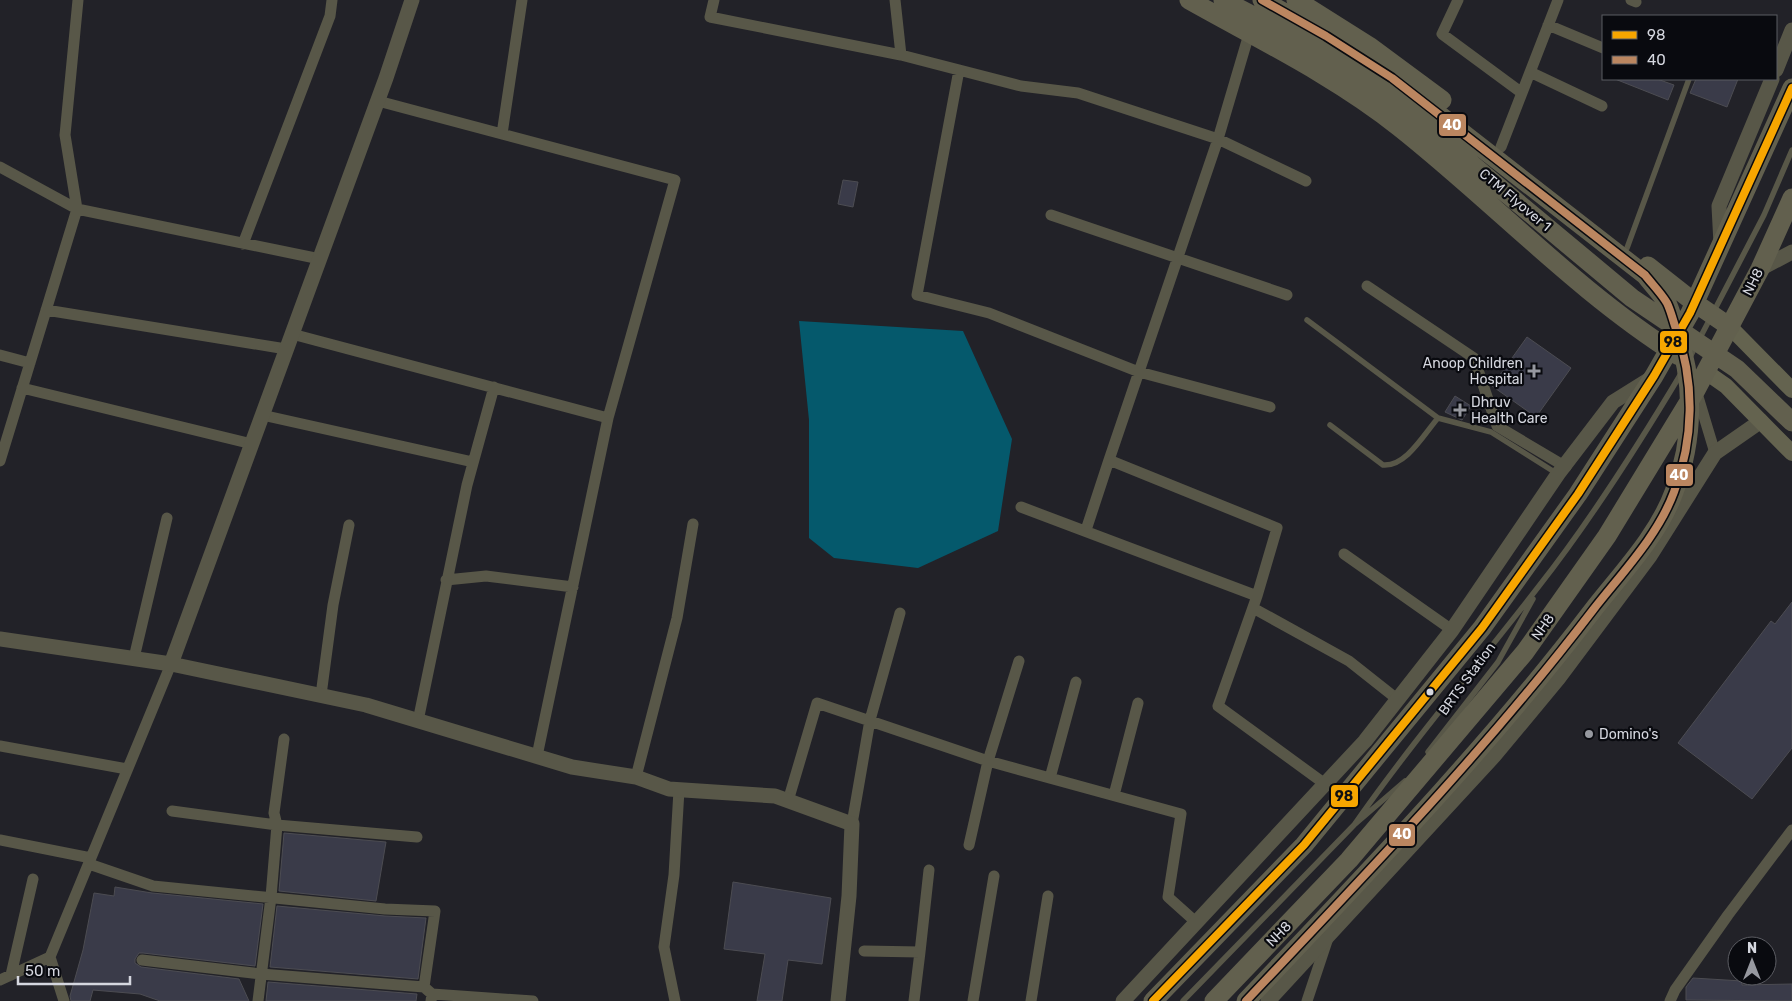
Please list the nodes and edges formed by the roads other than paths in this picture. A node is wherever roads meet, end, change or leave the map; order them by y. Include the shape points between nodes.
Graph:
1 (78, 0) edge
2 (332, 0) edge
3 (412, 0) edge
4 (522, 0) edge
5 (714, 0) edge
6 (895, 0) edge
7 (1189, 0) edge
8 (1222, 0) edge
9 (1262, 0) edge
10 (1458, 0) edge
11 (1558, 0) edge
12 (1304, 2) edge
13 (1548, 25) junction
14 (1792, 30) edge
15 (1249, 34) junction
16 (1602, 48) edge
17 (901, 55) junction
18 (1777, 68) edge
19 (959, 70) junction
20 (1530, 72) junction
21 (1689, 80) edge
22 (1772, 80) edge
23 (1792, 88) edge
24 (1522, 93) junction
25 (378, 101) junction
26 (1602, 106) dead end
27 (502, 134) junction
28 (1218, 139) junction
29 (1501, 147) junction
30 (1792, 150) edge
31 (0, 167) edge
32 (1306, 181) dead end
33 (1792, 198) edge
34 (77, 209) junction
35 (1051, 215) dead end
36 (243, 244) junction
37 (1627, 248) junction
38 (1721, 248) junction
39 (1792, 252) edge
40 (1178, 258) junction
41 (320, 260) junction
42 (1760, 269) junction
43 (1367, 286) dead end
44 (1287, 295) dead end
45 (1695, 303) junction
46 (46, 310) junction
47 (1712, 315) junction
48 (1307, 320) dead end
49 (1730, 327) junction
50 (292, 334) junction
51 (286, 350) junction
52 (1670, 350) junction
53 (0, 355) edge
54 (1688, 362) junction
55 (30, 363) junction
56 (1139, 372) junction
57 (1706, 372) junction
58 (1654, 376) junction
59 (494, 387) junction
60 (22, 388) junction
61 (1696, 390) junction
62 (1792, 390) edge
63 (1270, 407) dead end
64 (262, 414) junction
65 (608, 418) junction
66 (1438, 418) junction
67 (1761, 421) junction
68 (1792, 422) edge
69 (1330, 426) dead end
70 (252, 444) junction
71 (1715, 453) junction
72 (1792, 453) edge
73 (1109, 460) junction
74 (0, 461) edge
75 (473, 462) junction
76 (1562, 470) junction
77 (1021, 507) dead end
78 (167, 518) dead end
79 (693, 524) dead end
80 (349, 525) dead end
81 (1086, 530) junction
82 (1344, 554) dead end
83 (446, 580) junction
84 (1541, 584) junction
85 (573, 587) junction
86 (1258, 596) junction
87 (1253, 608) junction
88 (900, 613) dead end
89 (1452, 630) junction
90 (0, 639) edge
91 (134, 658) junction
92 (1019, 661) dead end
93 (171, 664) junction
94 (1076, 682) dead end
95 (321, 695) junction
96 (1397, 699) junction
97 (1138, 703) dead end
98 (870, 720) junction
99 (418, 721) junction
100 (284, 738) dead end
101 (0, 746) edge
102 (537, 756) junction
103 (988, 761) junction
104 (1421, 762) dead end
105 (127, 769) junction
106 (636, 777) junction
107 (1409, 777) dead end
108 (1050, 778) junction
109 (1325, 784) junction
110 (679, 790) junction
111 (1114, 795) junction
112 (788, 801) junction
113 (172, 811) dead end
114 (852, 824) junction
115 (277, 825) junction
116 (1354, 825) junction
117 (1792, 830) edge
118 (1281, 832) junction
119 (417, 837) dead end
120 (0, 840) edge
121 (969, 846) dead end
122 (1300, 849) junction
123 (90, 861) junction
124 (929, 870) dead end
125 (994, 876) dead end
126 (33, 879) dead end
127 (1048, 896) dead end
128 (271, 897) junction
129 (1197, 923) junction
130 (1329, 934) junction
131 (864, 951) dead end
132 (920, 952) junction
133 (50, 957) junction
134 (142, 960) dead end
135 (261, 974) junction
136 (11, 975) junction
137 (0, 980) edge
138 (429, 994) edge
139 (64, 1001) edge
140 (258, 1001) edge
141 (533, 1001) edge
142 (675, 1001) edge
143 (838, 1001) edge
144 (914, 1001) edge
145 (973, 1001) edge
146 (1031, 1001) edge
147 (1123, 1001) edge
148 (1153, 1001) edge
149 (1184, 1001) edge
150 (1214, 1001) edge
151 (1246, 1001) edge
152 (1268, 1001) edge
153 (1307, 1001) edge
154 (1670, 1001) edge

1 - 34 street via 65,135
2 - 36 street via 330,16
3 - 25 street
4 - 27 street
5 - 17 street via 710,17
6 - 17 street
7 - 15 main road
8 - 68 main road, CTM Flyover 1 via 1316,49 1372,84 1632,298 1736,369
9 - 151 main road via 1392,78 1645,275 1668,305 1682,346 1690,418 1685,455 1674,494 1654,531 1546,672 1486,743
10 - 24 street via 1442,34
11 - 13 street
12 - 29 main road via 1420,82
13 - 16 street
13 - 20 street
14 - 18 street
15 - 28 street
15 - 52 main road via 1345,88 1399,127 1596,297
17 - 19 street
19 - 28 street via 1021,86 1078,94
19 - 56 street via 917,295 989,313
20 - 24 street
20 - 26 street
21 - 37 lane
22 - 38 street via 1718,206
23 - 38 main road
24 - 29 street
25 - 27 street
25 - 41 street
27 - 65 street via 675,180
28 - 32 street
28 - 40 street
29 - 37 main road
30 - 47 lane via 1764,215
31 - 34 street
33 - 42 main road, NH8
34 - 36 street
34 - 46 street
35 - 40 street
36 - 41 street
37 - 45 main road
38 - 45 main road
39 - 42 street
40 - 44 street
40 - 56 street
41 - 50 street
42 - 49 main road, NH8
43 - 76 street via 1474,358 1497,426
45 - 47 main road
45 - 52 main road
46 - 51 street
46 - 55 street
47 - 49 main road
47 - 54 lane
48 - 66 lane
49 - 57 main road, NH8
49 - 62 main road
50 - 51 street
50 - 59 street
51 - 64 street
52 - 54 main road
52 - 58 main road
53 - 55 street
54 - 57 main road
54 - 84 lane via 1640,442
55 - 60 street
56 - 63 street
56 - 73 street
57 - 61 main road, NH8
57 - 67 main road via 1726,386
58 - 76 street via 1613,402
58 - 122 main road via 1578,494 1482,628
59 - 65 street
59 - 75 street
60 - 70 street
60 - 74 street
61 - 71 street
61 - 150 main road, NH8 via 1607,536 1525,652 1349,860
64 - 70 street
64 - 75 street
65 - 85 street
66 - 69 lane via 1391,466 1383,465
66 - 76 lane via 1492,432
67 - 71 street
67 - 72 main road
70 - 93 street
71 - 130 street via 1650,556 1558,680 1494,756
73 - 81 street
73 - 86 street via 1277,528
75 - 83 street
76 - 89 street
77 - 81 street
78 - 91 street
79 - 106 street via 677,618
80 - 95 street via 333,605
81 - 86 street
82 - 89 street
83 - 85 street via 486,576
83 - 99 street
84 - 104 lane, BRTS Station via 1498,662
84 - 116 lane, BRTS Station via 1394,768
85 - 102 street
86 - 87 street
87 - 96 street via 1349,661
87 - 109 street via 1218,706
88 - 98 street
89 - 96 street
90 - 91 street
91 - 93 street
92 - 103 street
93 - 95 street
93 - 105 street
94 - 108 street
95 - 99 street
96 - 109 street
97 - 111 street
98 - 103 street
98 - 112 street via 817,703
98 - 114 street
99 - 102 street
100 - 115 street via 274,813
101 - 105 street
102 - 106 street via 572,767
103 - 108 street
103 - 121 street
105 - 123 street
106 - 110 street
107 - 116 lane
108 - 111 street
109 - 118 street
110 - 112 street via 775,796
110 - 142 street via 674,875 664,947
111 - 129 street via 1181,814 1168,897
112 - 114 street
113 - 115 street
114 - 143 street via 849,896
115 - 119 street
115 - 128 street
116 - 149 lane
117 - 154 street via 1728,914
118 - 122 street
118 - 129 street
120 - 123 street
122 - 148 main road
123 - 128 street via 153,886
123 - 133 street
124 - 132 street
125 - 145 street
126 - 136 street
127 - 146 street
128 - 135 street
128 - 138 street via 384,909 435,910
129 - 147 street
130 - 152 street
130 - 153 street
131 - 132 street
132 - 144 street
133 - 136 street
133 - 139 street
134 - 135 street
135 - 138 street
135 - 140 street
136 - 137 street
138 - 141 street

